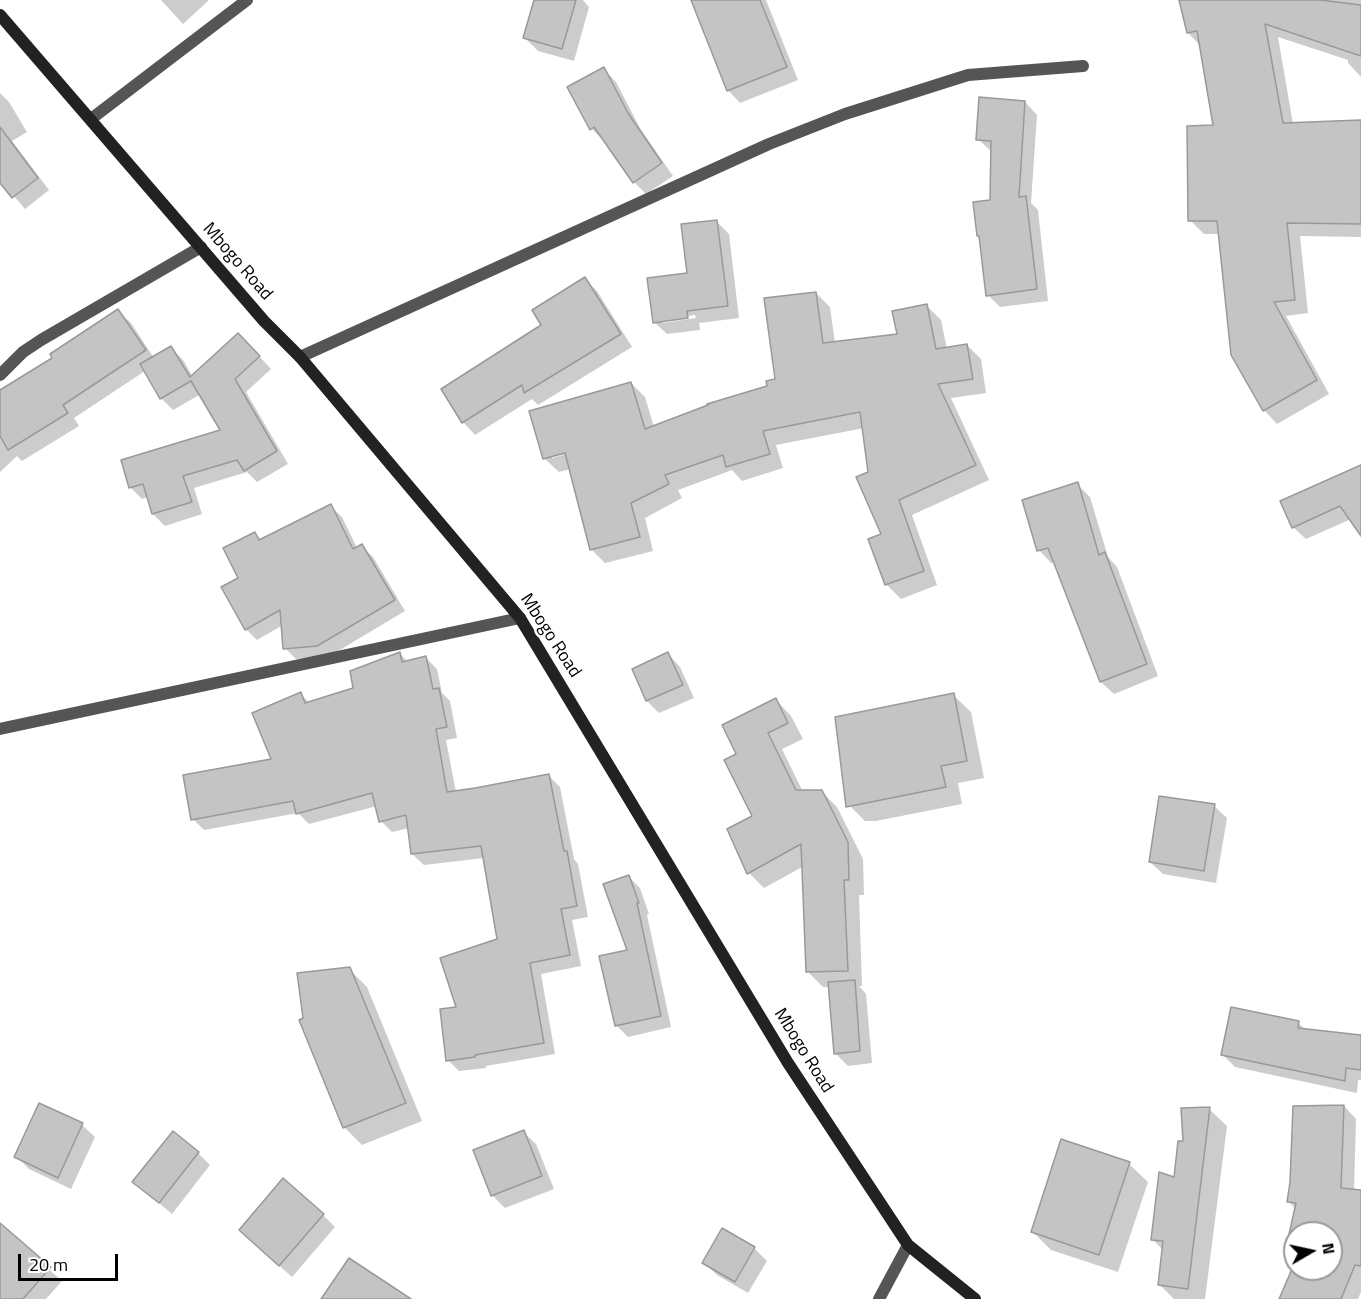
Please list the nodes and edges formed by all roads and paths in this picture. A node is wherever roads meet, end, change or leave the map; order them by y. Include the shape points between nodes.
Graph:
1 (247, 0) edge
2 (0, 15) edge
3 (1083, 66) dead end
4 (91, 119) junction
5 (201, 247) junction
6 (300, 357) junction
7 (0, 375) edge
8 (520, 618) junction
9 (0, 729) edge
10 (908, 1245) junction
11 (879, 1299) edge
12 (975, 1299) edge

1 - 4 street
2 - 4 main road, Mbogo Road
3 - 6 street via 968,75 845,114 769,144
4 - 5 main road, Mbogo Road
5 - 6 main road, Mbogo Road
5 - 7 street via 41,340
6 - 8 main road, Mbogo Road
8 - 9 street
8 - 10 main road, Mbogo Road via 788,1063
10 - 11 street
10 - 12 main road, Mbogo Road

